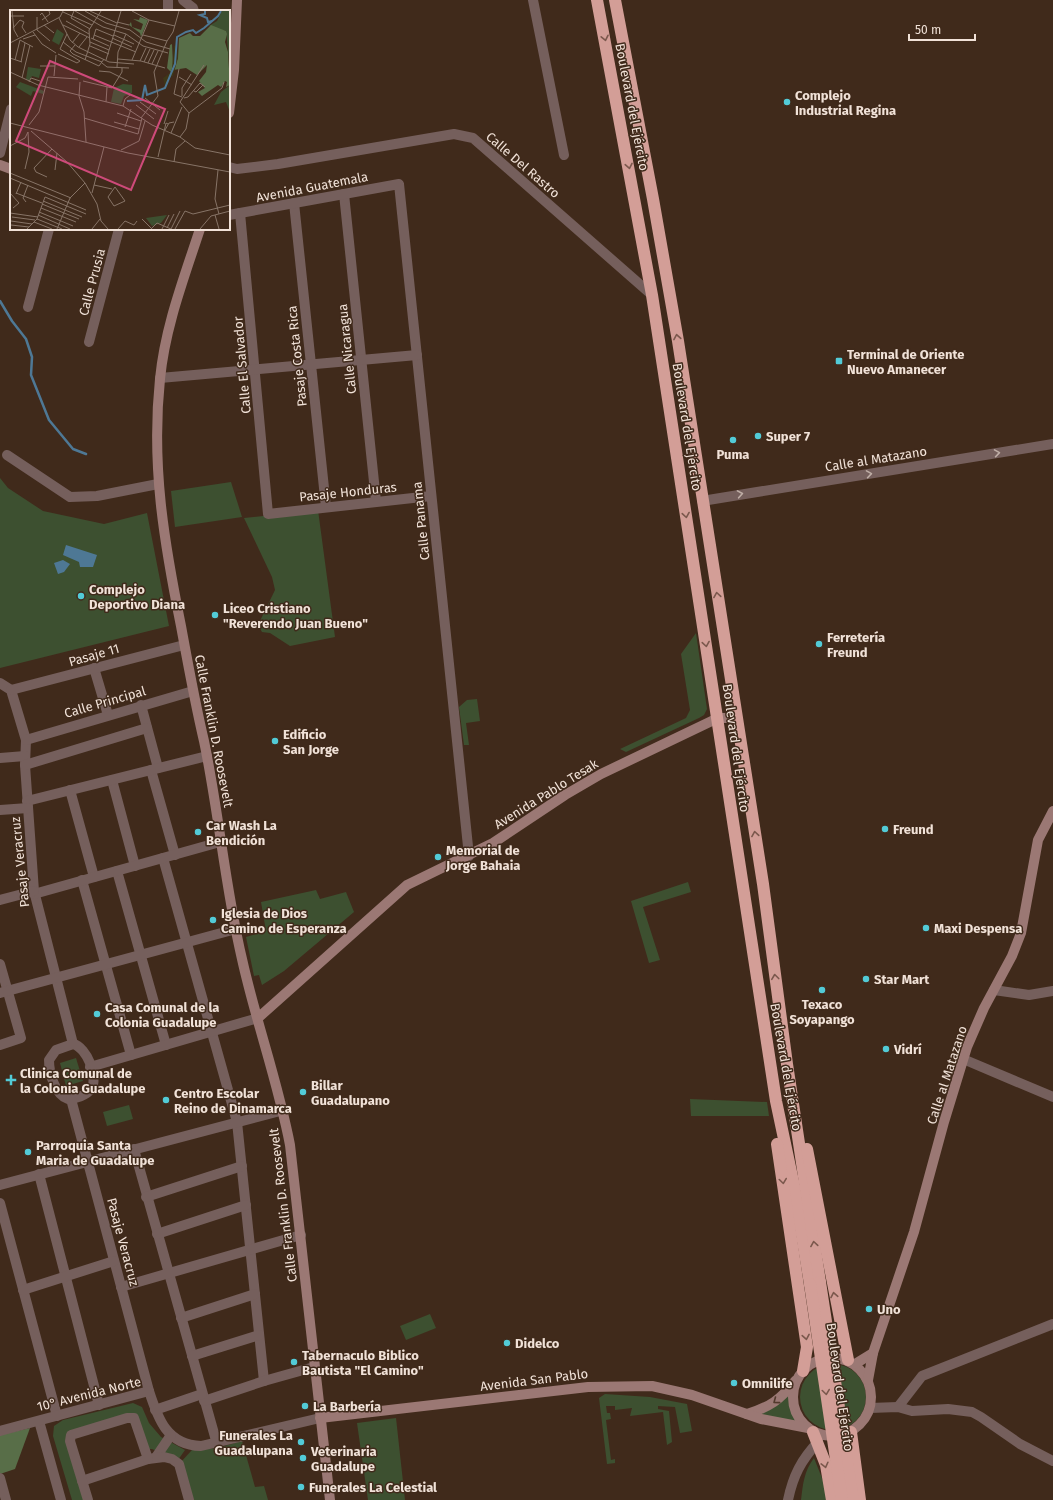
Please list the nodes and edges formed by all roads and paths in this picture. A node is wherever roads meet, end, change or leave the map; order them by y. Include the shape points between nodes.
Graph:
1 (183, 0) edge
2 (237, 0) edge
3 (533, 0) edge
4 (597, 0) edge
5 (615, 0) edge
6 (194, 10) edge
7 (230, 103) edge
8 (10, 113) edge
9 (0, 154) edge
10 (564, 155) dead end
11 (0, 165) edge
12 (10, 168) edge
13 (230, 168) edge
14 (399, 184) joint
15 (344, 194) junction
16 (653, 195) junction
17 (635, 197) junction
18 (294, 203) junction
19 (240, 214) junction
20 (230, 215) edge
21 (657, 224) junction
22 (640, 225) junction
23 (49, 230) edge
24 (119, 230) edge
25 (200, 230) edge
26 (652, 295) junction
27 (28, 307) dead end
28 (657, 327) junction
29 (89, 342) dead end
30 (417, 355) junction
31 (361, 360) junction
32 (311, 364) junction
33 (256, 369) junction
34 (160, 378) junction
35 (1053, 444) edge
36 (7, 454) dead end
37 (158, 484) junction
38 (431, 496) junction
39 (376, 501) junction
40 (702, 501) junction
41 (326, 507) junction
42 (268, 514) joint
43 (184, 645) junction
44 (94, 668) junction
45 (0, 682) edge
46 (11, 690) junction
47 (193, 691) junction
48 (141, 705) junction
49 (108, 715) junction
50 (718, 718) junction
51 (736, 718) junction
52 (147, 728) junction
53 (26, 740) junction
54 (207, 756) junction
55 (0, 758) edge
56 (25, 760) junction
57 (155, 769) junction
58 (112, 780) junction
59 (70, 790) junction
60 (28, 804) junction
61 (0, 810) edge
62 (1053, 811) edge
63 (220, 842) junction
64 (175, 854) junction
65 (469, 856) junction
66 (759, 856) junction
67 (163, 858) junction
68 (738, 860) junction
69 (135, 866) junction
70 (117, 871) junction
71 (94, 877) junction
72 (82, 880) junction
73 (763, 884) junction
74 (741, 885) junction
75 (34, 892) junction
76 (0, 900) edge
77 (236, 929) junction
78 (186, 943) junction
79 (141, 955) junction
80 (0, 964) edge
81 (105, 965) junction
82 (56, 979) junction
83 (994, 990) junction
84 (1053, 991) edge
85 (4, 992) edge
86 (258, 1018) junction
87 (212, 1032) junction
88 (73, 1044) junction
89 (0, 1045) edge
90 (166, 1045) junction
91 (131, 1055) junction
92 (963, 1060) junction
93 (787, 1064) junction
94 (90, 1067) junction
95 (1053, 1097) edge
96 (71, 1099) junction
97 (776, 1101) junction
98 (284, 1110) junction
99 (237, 1122) junction
100 (134, 1149) junction
101 (87, 1161) junction
102 (242, 1166) junction
103 (39, 1174) junction
104 (0, 1185) edge
105 (146, 1197) junction
106 (0, 1204) edge
107 (246, 1205) junction
108 (157, 1234) junction
109 (300, 1235) junction
110 (250, 1250) junction
111 (114, 1261) junction
112 (168, 1274) junction
113 (64, 1277) junction
114 (815, 1283) junction
115 (121, 1287) junction
116 (23, 1290) junction
117 (255, 1294) junction
118 (181, 1318) junction
119 (1053, 1324) edge
120 (259, 1334) junction
121 (873, 1353) junction
122 (192, 1356) junction
123 (852, 1362) junction
124 (314, 1367) junction
125 (800, 1374) junction
126 (868, 1380) junction
127 (264, 1381) junction
128 (149, 1391) junction
129 (203, 1398) junction
130 (99, 1405) junction
131 (898, 1407) junction
132 (870, 1408) junction
133 (155, 1410) junction
134 (747, 1414) junction
135 (57, 1416) junction
136 (320, 1418) junction
137 (39, 1421) junction
138 (0, 1431) edge
139 (851, 1432) junction
140 (813, 1434) junction
141 (171, 1435) junction
142 (217, 1444) junction
143 (152, 1458) junction
144 (1053, 1460) edge
145 (0, 1478) edge
146 (82, 1481) junction
147 (6, 1500) edge
148 (61, 1500) edge
149 (88, 1500) edge
150 (187, 1500) edge
151 (330, 1500) edge
152 (788, 1500) edge
153 (832, 1500) edge
154 (842, 1500) edge
155 (853, 1500) edge
156 (860, 1500) edge

1 - 6 street
2 - 7 street via 237,34
3 - 10 street
4 -> 17 highway, Boulevard del Ejército
5 - 16 highway, Boulevard del Ejército
8 - 9 street
11 - 12 street
13 - 26 street, Calle Del Rastro via 278,164 454,134 473,138
14 - 15 street, Avenida Guatemala
14 - 30 street, Calle Panama
15 - 18 street, Avenida Guatemala
15 - 31 street, Calle Nicaragua
16 - 17 highway via 647,204 641,203
16 - 21 highway, Boulevard del Ejército
17 - 22 highway, Boulevard del Ejército
18 - 19 street, Avenida Guatemala
18 - 32 street, Pasaje Costa Rica
19 - 20 street, Avenida Guatemala
19 - 33 street, Calle El Salvador
21 - 22 highway via 650,214 644,217
40 -> 21 highway, Boulevard del Ejército
22 - 26 highway, Boulevard del Ejército
23 - 27 street
24 - 29 street, Calle Prusia
25 - 34 street, Calle Franklin D. Roosevelt via 170,323
26 - 28 highway, Boulevard del Ejército
28 - 40 highway via 667,347 688,489 692,497
28 -> 50 highway, Boulevard del Ejército
30 - 31 street
30 - 38 street, Calle Panama
31 - 32 street
31 - 39 street, Calle Nicaragua
32 - 33 street
32 - 41 street, Pasaje Costa Rica
33 - 34 street
33 - 42 street, Calle El Salvador
34 - 37 street, Calle Franklin D. Roosevelt via 157,415
40 -> 35 street, Calle al Matazano
36 - 37 street via 70,497 97,496
37 - 43 street, Calle Franklin D. Roosevelt via 165,548
38 - 39 street, Pasaje Honduras
38 - 65 street, Calle Panama
39 - 41 street, Pasaje Honduras
51 -> 40 highway, Boulevard del Ejército
41 - 42 street, Pasaje Honduras
43 - 44 street, Pasaje 11
43 - 47 street, Calle Franklin D. Roosevelt
44 - 46 street, Pasaje 11
44 - 49 street
45 - 46 street
46 - 53 street, Pasaje Veracruz
47 - 48 street, Calle Principal
47 - 54 street, Calle Franklin D. Roosevelt
48 - 49 street, Calle Principal
48 - 52 street
49 - 53 street, Calle Principal
50 - 51 street, Avenida Pablo Tesak
50 - 65 street, Avenida Pablo Tesak via 601,774
50 - 68 highway, Boulevard del Ejército
66 -> 51 highway, Boulevard del Ejército
52 - 56 street
52 - 57 street
53 - 56 street, Pasaje Veracruz
54 - 57 street
54 - 63 street, Calle Franklin D. Roosevelt
55 - 56 street
56 - 60 street, Pasaje Veracruz
57 - 58 street
57 - 64 street
58 - 59 street
58 - 69 street
59 - 60 street
59 - 71 street
60 - 61 street
60 - 75 street, Pasaje Veracruz
62 - 83 street, Calle al Matazano via 1038,840 1022,933
63 - 64 street
63 - 77 street, Calle Franklin D. Roosevelt
64 - 67 street
65 - 86 street, Avenida Pablo Tesak via 407,885
66 - 68 highway via 755,866 749,868 743,867
66 - 73 highway, Boulevard del Ejército
67 - 69 street
67 - 78 street
68 - 74 highway, Boulevard del Ejército
69 - 70 street
70 - 71 street
70 - 79 street
71 - 72 street
72 - 75 street
72 - 81 street
73 - 74 highway via 756,875 751,874 744,878
93 -> 73 highway, Boulevard del Ejército
74 - 97 highway, Boulevard del Ejército
75 - 76 street
75 - 82 street, Pasaje Veracruz
77 - 78 street
77 - 86 street, Calle Franklin D. Roosevelt
78 - 79 street
78 - 87 street
79 - 81 street
79 - 90 street
80 - 85 street
81 - 82 street
81 - 91 street
82 - 85 street
82 - 88 street, Pasaje Veracruz
83 - 84 street via 1029,995
83 - 92 street, Calle al Matazano
85 - 89 street via 21,1038
86 - 87 street, Avenida Pablo Tesak
86 - 98 street, Calle Franklin D. Roosevelt
87 - 90 street, Avenida Pablo Tesak
87 - 99 street
88 - 94 street via 84,1050
88 - 96 street via 56,1050 50,1057 49,1065 59,1094
90 - 91 street, Avenida Pablo Tesak
91 - 94 street, Avenida Pablo Tesak
92 - 95 street
92 - 121 street, Calle al Matazano via 914,1232
114 -> 93 highway, Boulevard del Ejército
123 -> 93 highway
94 - 96 street via 94,1080 90,1091
96 - 101 street, Pasaje Veracruz
97 - 114 highway, Boulevard del Ejército
97 -> 125 highway via 774,1118 807,1347
98 - 99 street
98 - 109 street, Calle Franklin D. Roosevelt
99 - 100 street
99 - 102 street
100 - 101 street
100 - 105 street
101 - 103 street
101 - 111 street, Pasaje Veracruz
102 - 105 street
102 - 107 street
103 - 104 street
103 - 113 street
105 - 108 street
106 - 116 street
107 - 108 street
107 - 110 street
108 - 112 street
109 - 110 street
109 - 124 street, Calle Franklin D. Roosevelt
110 - 112 street
110 - 117 street
111 - 113 street
111 - 115 street, Pasaje Veracruz
112 - 115 street
112 - 118 street
113 - 116 street
113 - 130 street
114 -> 154 highway, Boulevard del Ejército, bridge
114 - 155 highway, Boulevard del Ejército, bridge
115 - 128 street, Pasaje Veracruz
116 - 135 street
117 - 118 street
117 - 120 street
118 - 122 street
119 - 131 street via 922,1376
120 - 122 street
120 - 127 street
121 - 123 street
121 - 126 street, Calle al Matazano
122 - 129 street
123 - 125 street via 834,1357 820,1359
123 - 126 street
124 - 127 street
124 - 136 street, Calle Franklin D. Roosevelt
125 -> 134 street via 776,1402
125 - 140 street via 793,1390 794,1404 799,1417
126 - 132 street via 872,1394
127 - 129 street
128 - 130 street, 10° Avenida Norte
128 - 133 street, 10° Avenida Norte
129 - 133 street
129 - 142 street
130 - 135 street, 10° Avenida Norte
131 - 132 street
131 - 144 street via 912,1411 948,1409 972,1412 1020,1444
132 - 139 street via 863,1422
133 - 141 street, 10° Avenida Norte via 159,1422
134 - 136 street, Avenida San Pablo via 652,1386 623,1385
134 - 140 street, Avenida San Pablo
135 - 137 street, 10° Avenida Norte
136 - 142 street, 10° Avenida Norte
136 - 151 street, Calle Franklin D. Roosevelt
137 - 138 street, 10° Avenida Norte
137 - 148 street
139 - 140 street via 836,1436
139 - 156 highway
140 - 152 street via 792,1481
140 -> 153 highway via 826,1465
141 - 142 street, 10° Avenida Norte via 190,1446
141 - 143 street
143 - 146 street
143 - 146 street via 134,1418 76,1433 71,1435 70,1441
143 - 150 street via 176,1460
145 - 147 street
146 - 149 street

